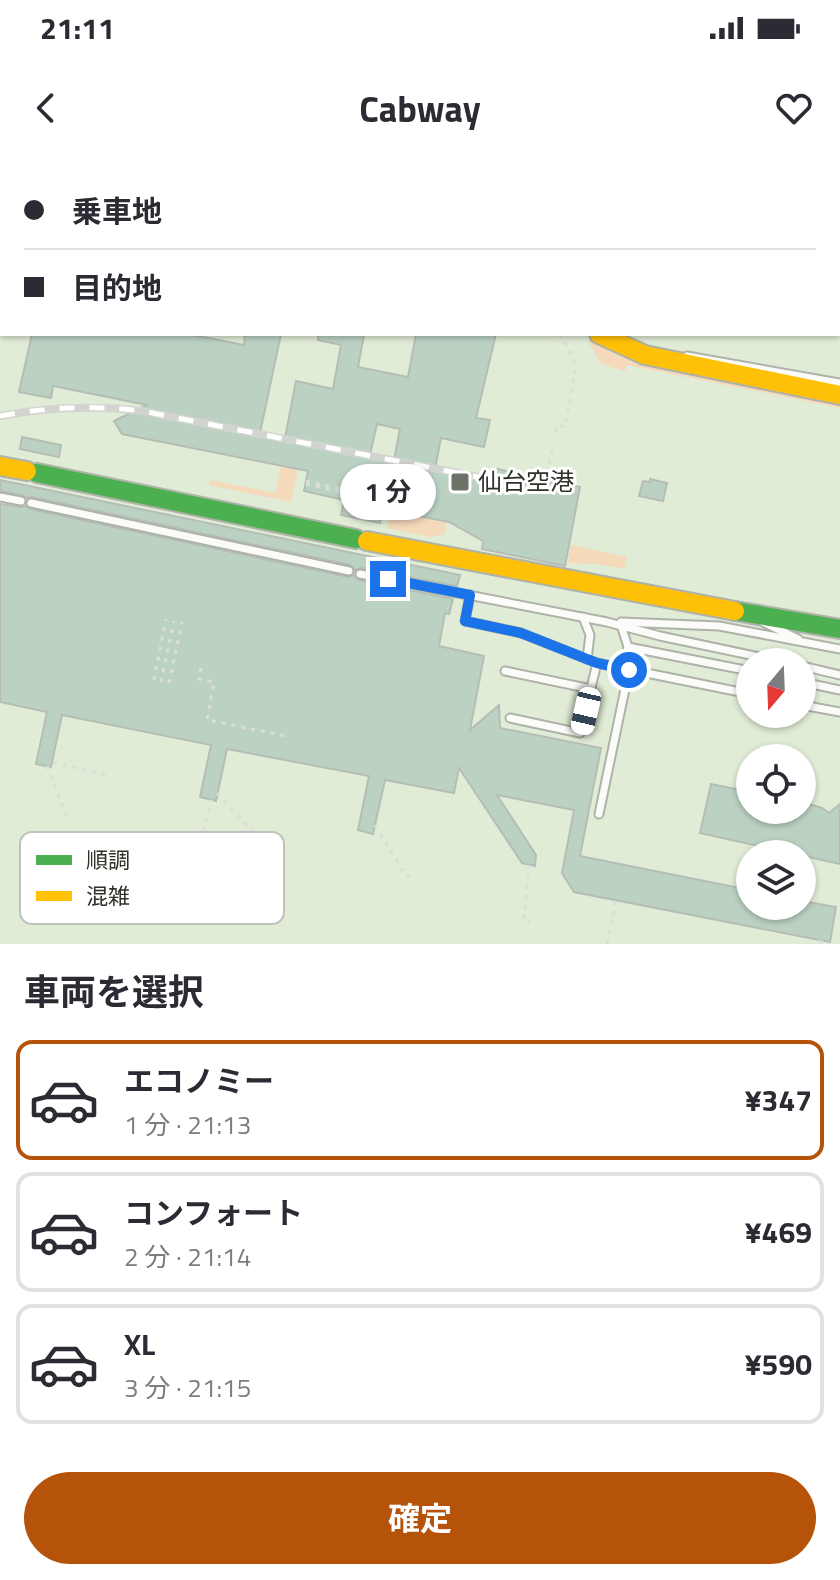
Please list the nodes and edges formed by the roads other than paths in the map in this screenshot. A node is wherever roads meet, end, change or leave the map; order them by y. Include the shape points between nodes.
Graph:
1 (603, 336) edge
2 (645, 355) junction
3 (840, 383) edge
4 (840, 395) edge
5 (0, 466) edge
6 (0, 497) edge
7 (21, 501) dead end
8 (31, 503) dead end
9 (349, 571) dead end
10 (360, 574) dead end
11 (470, 595) junction
12 (743, 613) junction
13 (583, 617) junction
14 (607, 622) junction
15 (621, 625) junction
16 (840, 629) edge
17 (811, 645) junction
18 (628, 647) junction
19 (840, 649) edge
20 (736, 651) edge
21 (587, 659) junction
22 (597, 663) junction
23 (736, 668) edge
24 (816, 669) edge
25 (626, 670) junction
26 (505, 671) dead end
27 (840, 675) edge
28 (816, 685) edge
29 (591, 689) junction
30 (840, 690) edge
31 (736, 691) edge
32 (816, 708) edge
33 (840, 712) edge
34 (510, 718) dead end
35 (599, 814) dead end

1 - 2 street
2 - 3 lane via 693,356
2 - 4 street
5 - 12 street
6 - 7 lane
8 - 9 lane
10 - 11 lane
11 - 13 lane
11 - 21 lane via 465,621 521,633
12 - 16 street
12 - 17 lane
13 - 14 lane
13 - 21 lane via 590,635
14 - 15 lane
14 - 17 lane via 719,626
15 - 18 lane
15 - 20 lane
17 - 19 lane
18 - 23 lane
18 - 25 lane
21 - 22 lane
22 - 25 lane
22 - 29 lane
24 - 27 lane
25 - 31 lane
25 - 35 lane
26 - 29 lane
28 - 30 lane
29 - 34 lane via 580,733
32 - 33 lane

